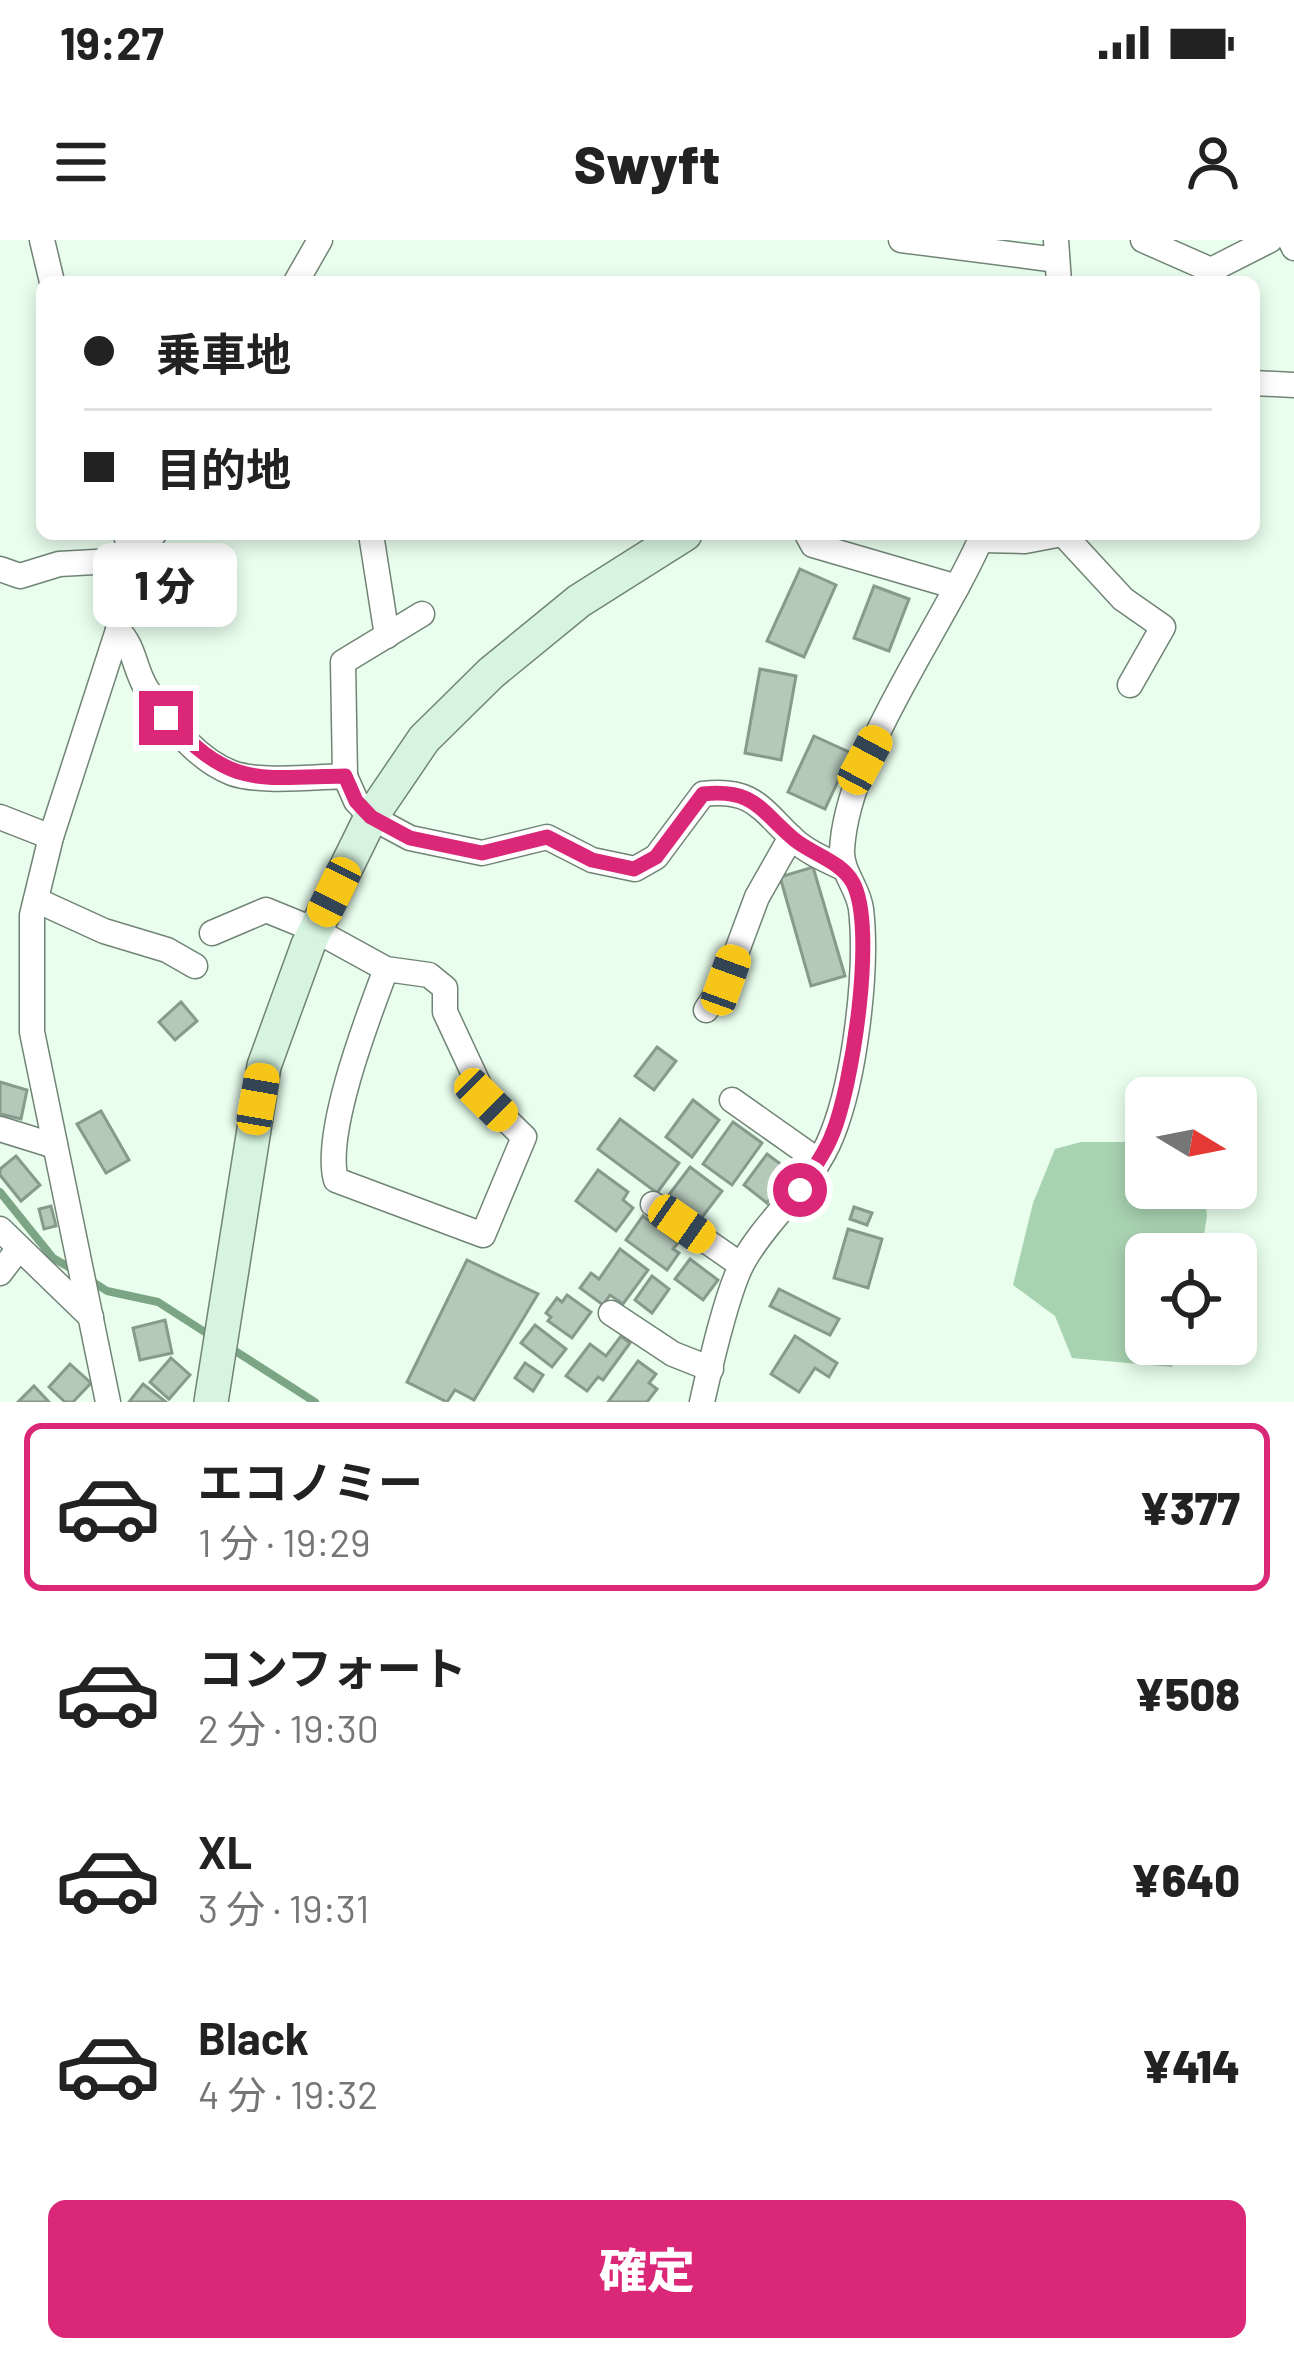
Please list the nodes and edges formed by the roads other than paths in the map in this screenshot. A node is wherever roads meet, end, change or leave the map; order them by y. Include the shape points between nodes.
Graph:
1 (42, 240) edge
2 (320, 240) edge
3 (901, 240) edge
4 (1143, 240) edge
5 (1270, 240) edge
6 (1057, 261) edge
7 (51, 276) edge
8 (299, 276) edge
9 (1260, 383) edge
10 (1294, 385) edge
11 (127, 540) edge
12 (149, 540) edge
13 (372, 540) edge
14 (677, 540) edge
15 (810, 540) edge
16 (980, 540) edge
17 (1068, 540) edge
18 (131, 560) junction
19 (0, 568) edge
20 (956, 587) junction
21 (422, 614) dead end
22 (118, 630) junction
23 (387, 636) junction
24 (1130, 685) dead end
25 (345, 776) junction
26 (0, 817) edge
27 (371, 817) junction
28 (51, 837) junction
29 (791, 837) junction
30 (843, 868) junction
31 (35, 900) junction
32 (315, 930) junction
33 (212, 933) dead end
34 (195, 966) dead end
35 (386, 969) junction
36 (706, 1010) dead end
37 (732, 1100) dead end
38 (0, 1129) edge
39 (55, 1146) junction
40 (818, 1160) junction
41 (652, 1204) dead end
42 (0, 1229) edge
43 (19, 1248) junction
44 (741, 1265) junction
45 (0, 1273) edge
46 (90, 1306) junction
47 (611, 1313) dead end
48 (711, 1369) junction
49 (108, 1402) edge
50 (211, 1402) edge
51 (702, 1402) edge

1 - 7 street
2 - 8 street
3 - 6 street
4 - 5 street via 1211,270
9 - 10 street
11 - 18 street
12 - 18 street
13 - 23 street
14 - 27 street via 579,602 491,673 424,739
15 - 20 street
16 - 20 street
17 - 24 street via 1123,599 1163,627
18 - 19 street via 59,564 20,576
18 - 22 street
20 - 30 street via 865,760
21 - 23 street
22 - 25 street via 166,718 212,761 234,774
22 - 28 street
23 - 25 street via 343,662
25 - 27 street
26 - 28 street
27 - 29 street via 433,845 482,853 547,837 592,860 634,869 656,857 703,794 723,792 761,805
27 - 32 street
28 - 31 street
29 - 30 street
29 - 36 street
30 - 40 street via 860,904 859,1002 832,1136
31 - 34 street
31 - 39 street via 32,1033
32 - 33 street via 266,910
32 - 35 street
32 - 50 street via 264,1066
35 - 35 street via 429,975 445,988 446,1012 486,1100 524,1137 483,1235 337,1180 332,1165 350,1077
37 - 40 street
38 - 39 street
39 - 46 street
40 - 44 street
41 - 44 street
42 - 43 street
43 - 45 street
43 - 46 street
44 - 48 street
46 - 49 street
47 - 48 street
48 - 51 street

